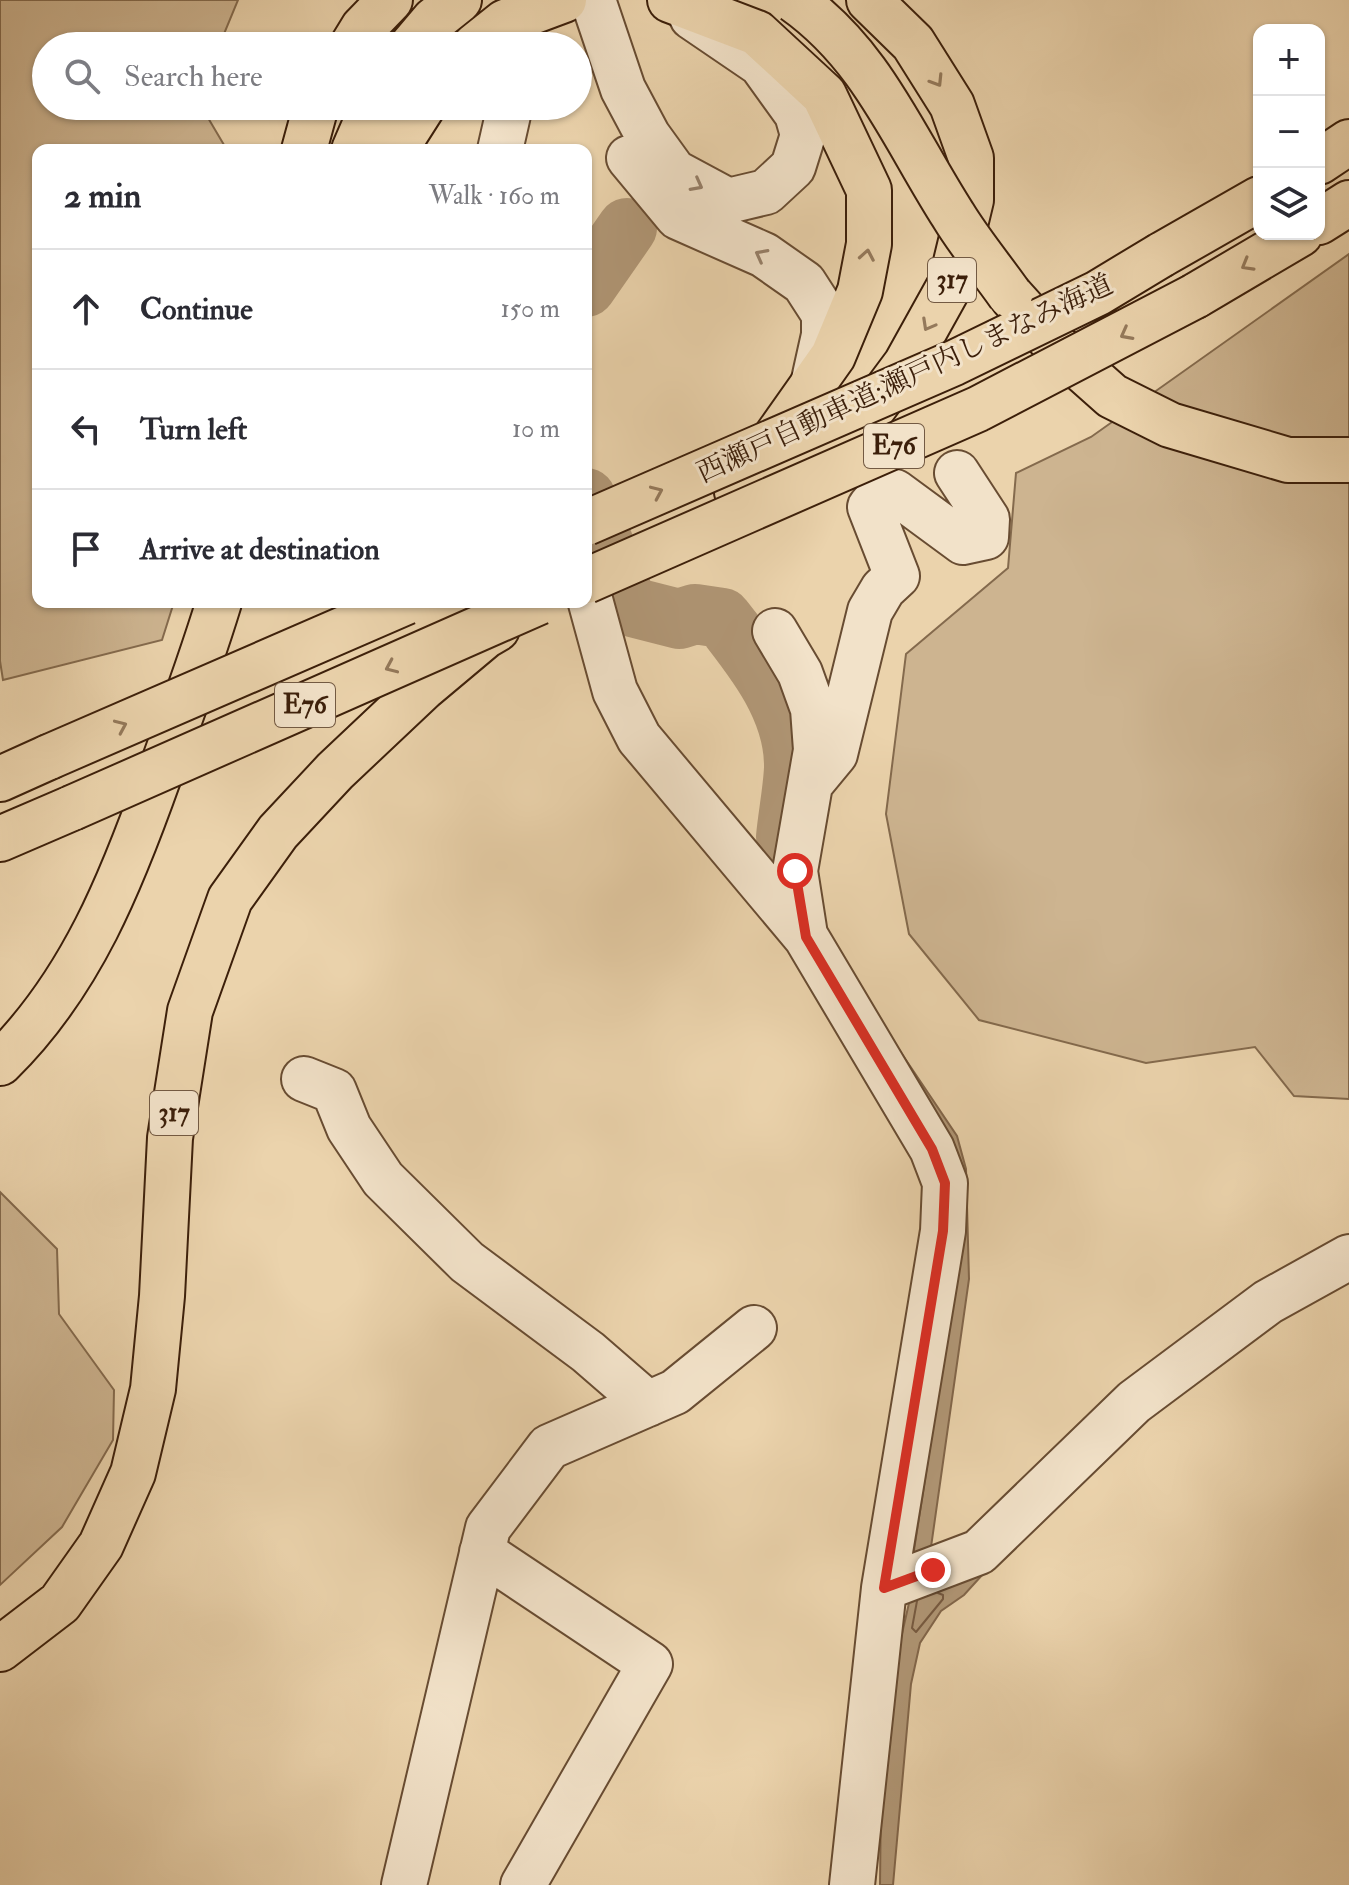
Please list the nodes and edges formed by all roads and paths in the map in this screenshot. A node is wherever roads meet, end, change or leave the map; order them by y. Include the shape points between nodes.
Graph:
1 (390, 0) edge
2 (459, 0) edge
3 (571, 0) edge
4 (669, 0) edge
5 (794, 0) edge
6 (869, 0) edge
7 (880, 0) edge
8 (361, 32) edge
9 (424, 32) edge
10 (492, 32) edge
11 (575, 32) edge
12 (590, 32) edge
13 (592, 36) edge
14 (913, 43) junction
15 (592, 80) edge
16 (312, 120) edge
17 (367, 120) edge
18 (414, 120) edge
19 (507, 120) edge
20 (1349, 142) edge
21 (306, 144) edge
22 (357, 144) edge
23 (399, 144) edge
24 (501, 144) edge
25 (1325, 158) edge
26 (1253, 202) edge
27 (1349, 203) edge
28 (1325, 218) edge
29 (1290, 240) edge
30 (812, 386) junction
31 (1349, 460) edge
32 (957, 473) dead end
33 (737, 492) junction
34 (592, 520) edge
35 (592, 578) edge
36 (592, 579) edge
37 (592, 605) edge
38 (217, 608) edge
39 (392, 608) edge
40 (528, 608) edge
41 (532, 608) edge
42 (775, 631) dead end
43 (0, 779) edge
44 (811, 783) junction
45 (0, 839) edge
46 (806, 937) junction
47 (0, 1063) edge
48 (304, 1079) dead end
49 (1349, 1257) edge
50 (754, 1328) dead end
51 (648, 1404) junction
52 (482, 1552) junction
53 (908, 1579) junction
54 (0, 1649) edge
55 (407, 1884) edge
56 (523, 1885) edge
57 (852, 1885) edge

1 - 8 highway
2 - 9 highway
3 - 10 highway via 505,22
3 - 11 street
3 -> 12 street
13 -> 4 street via 674,172 728,201 766,192 793,167 803,135 797,114 761,64
30 -> 4 highway, 317 via 833,356 860,291 869,244 869,190 824,95 757,33
5 - 31 highway, bridge via 833,31 871,76 953,216 1010,295 1112,396 1170,425 1288,460
6 - 14 highway, 317
7 - 14 street
14 -> 33 highway, 317 via 952,105 971,158 971,200 951,283 906,364 848,442
30 -> 15 street via 824,314 804,283 764,255 678,217 625,152
16 - 21 highway
17 - 22 highway
18 - 23 highway
19 - 24 street
20 - 25 highway
34 -> 26 highway, 西瀬戸自動車道;瀬戸内しまなみ海道 / E76, bridge via 954,363 1098,293
27 - 28 highway
29 -> 36 highway, 西瀬戸自動車道;瀬戸内しまなみ海道 / E76, bridge via 1195,296 978,409
30 - 33 highway, 317
32 - 44 street via 987,519 986,537 963,542 895,492 881,494 870,507 897,576 870,611 835,754
33 - 35 highway, 317, bridge
37 - 46 street via 615,691 639,738
38 - 47 highway via 143,822 97,929 51,1003
43 -> 39 highway, E76, bridge
40 -> 45 highway, E76, bridge
41 - 54 highway, 317, bridge via 485,636 335,771 278,832 230,899 190,1011 170,1138 153,1389 133,1473 101,1545 60,1603
42 - 44 street via 800,673 813,709 816,750
44 - 46 street via 795,871
46 - 53 street via 932,1149 945,1183
48 - 51 street via 334,1091 349,1128 383,1179 467,1262
49 - 53 street via 1268,1302 1134,1402 979,1552
50 - 51 street via 675,1392
51 - 52 street via 549,1447 488,1528
52 - 55 street
52 - 56 street via 650,1664
53 - 57 street

